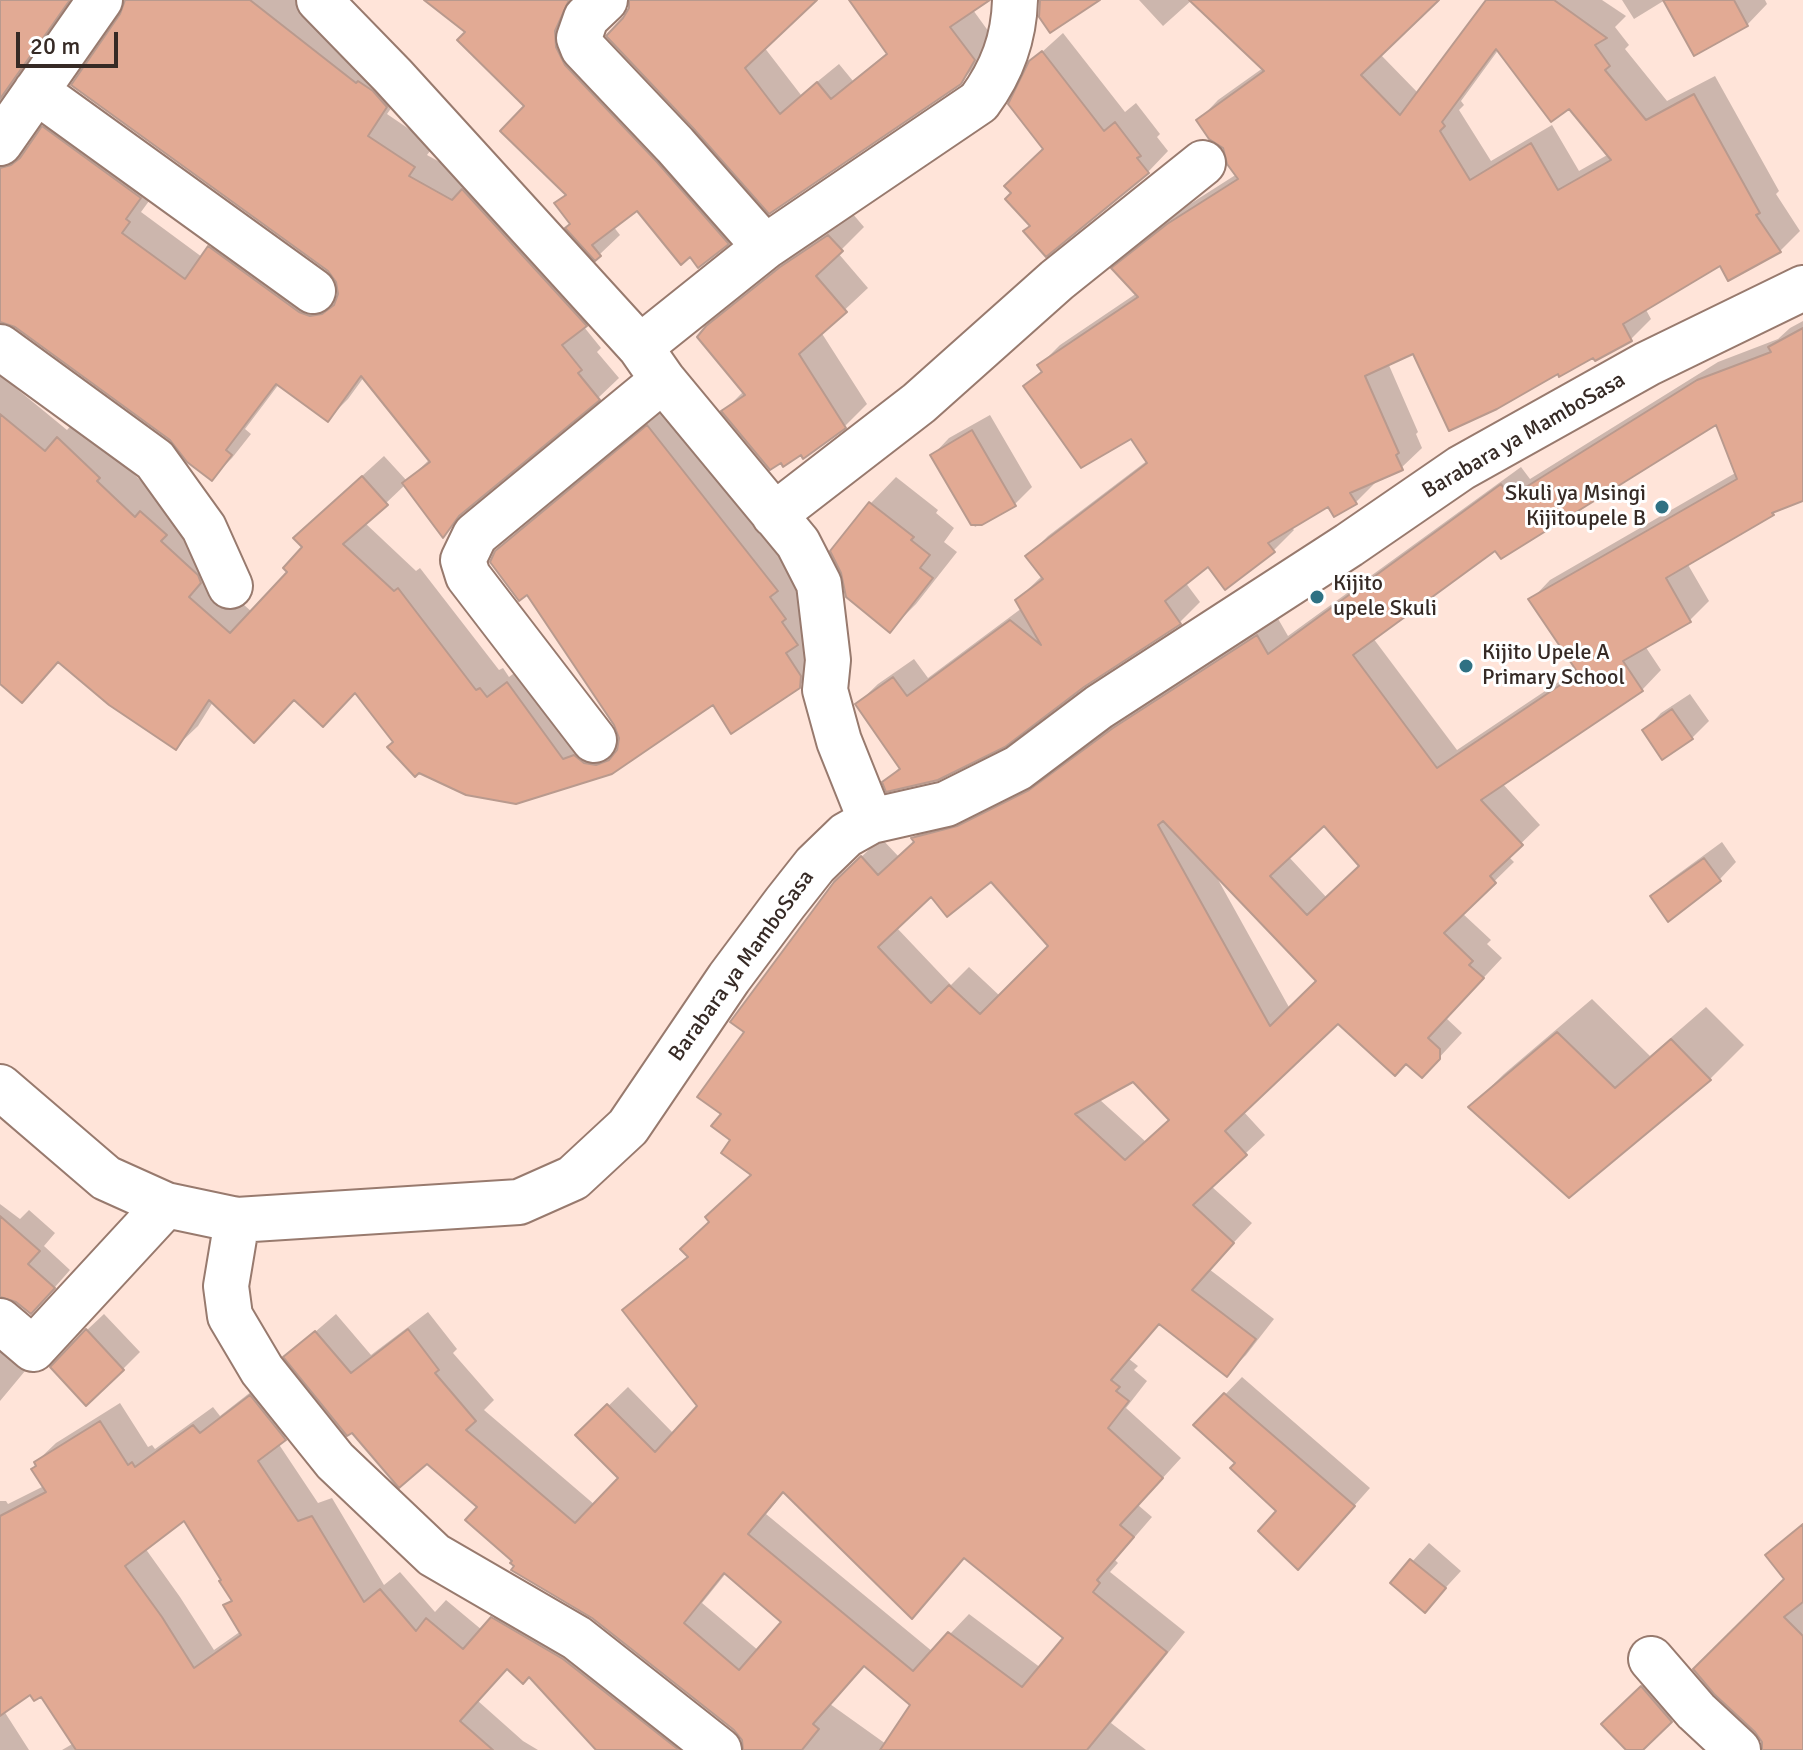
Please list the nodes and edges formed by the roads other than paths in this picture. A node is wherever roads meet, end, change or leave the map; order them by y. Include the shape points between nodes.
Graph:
1 (100, 0) edge
2 (319, 0) edge
3 (605, 0) edge
4 (1015, 0) edge
5 (36, 91) junction
6 (0, 143) edge
7 (1203, 163) dead end
8 (765, 247) junction
9 (1803, 288) edge
10 (313, 291) dead end
11 (1, 349) edge
12 (652, 364) junction
13 (774, 515) junction
14 (230, 586) dead end
15 (594, 740) dead end
16 (871, 821) junction
17 (0, 1087) edge
18 (166, 1205) junction
19 (237, 1220) junction
20 (0, 1321) edge
21 (1651, 1659) dead end
22 (719, 1750) edge
23 (1738, 1750) edge

1 - 5 street
2 - 12 street
3 - 8 street via 586,18 579,38 583,48
4 - 8 street via 1011,40 995,80 979,102
5 - 6 street
5 - 10 street
7 - 13 street via 1057,280 919,403
8 - 12 street
9 - 16 street, Barabara ya MamboSasa via 1647,364 1461,468 1099,707 1018,768 946,804
11 - 14 street via 155,460 204,528
12 - 13 street
12 - 15 street via 475,535 463,560 468,576
13 - 16 street via 798,543 819,584 828,660 825,690
16 - 19 street, Barabara ya MamboSasa via 846,835 815,865 729,978 628,1127 573,1178 519,1202
17 - 18 street, Barabara ya MamboSasa via 106,1178
18 - 19 street, Barabara ya MamboSasa
18 - 20 street via 33,1349
19 - 22 street via 226,1286 230,1316 262,1370 335,1461 434,1555 577,1638
21 - 23 street

